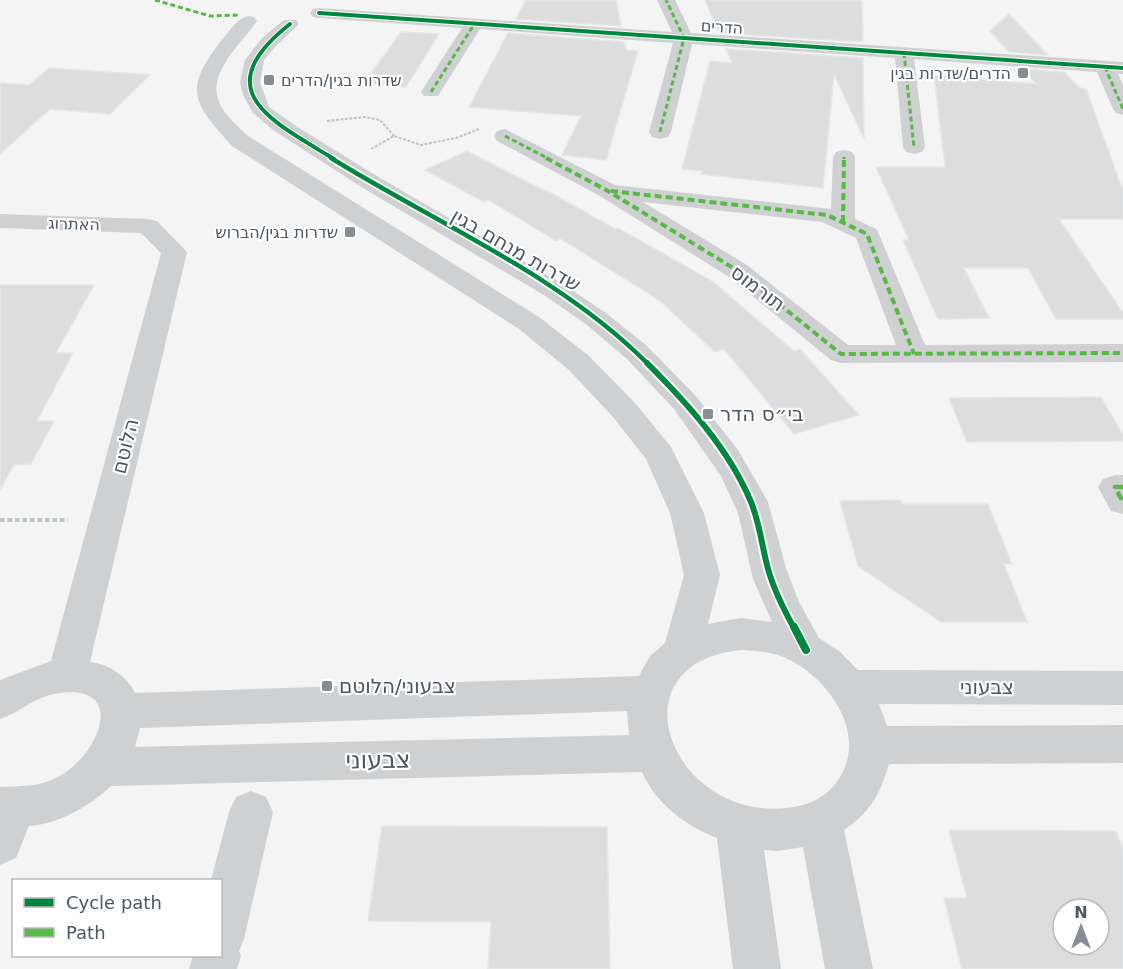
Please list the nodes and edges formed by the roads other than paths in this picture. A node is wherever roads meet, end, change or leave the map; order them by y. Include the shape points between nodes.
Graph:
1 (666, 0) edge
2 (319, 6) edge
3 (251, 11) edge
4 (475, 23) junction
5 (290, 24) junction
6 (684, 38) junction
7 (904, 53) junction
8 (1114, 67) edge
9 (431, 92) dead end
10 (1123, 110) edge
11 (660, 132) dead end
12 (505, 136) road end
13 (914, 147) dead end
14 (844, 158) dead end
15 (608, 191) junction
16 (0, 221) edge
17 (843, 222) junction
18 (148, 226) joint
19 (1123, 353) edge
20 (914, 354) junction
21 (1123, 487) edge
22 (1123, 502) edge
23 (806, 650) junction
24 (682, 651) junction
25 (68, 676) junction
26 (850, 687) junction
27 (1123, 688) edge
28 (651, 693) junction
29 (0, 702) edge
30 (122, 711) junction
31 (1123, 744) edge
32 (871, 745) junction
33 (653, 753) junction
34 (104, 767) junction
35 (251, 812) dead end
36 (5, 820) edge
37 (820, 821) junction
38 (738, 826) junction
39 (222, 931) edge
40 (757, 969) edge
41 (849, 969) edge

1 - 6 street, הדרים
2 - 4 street, הדרים
2 - 5 street via 304,21
3 - 5 street via 273,25
3 - 24 street via 212,67 206,89 208,104 240,141 529,323 579,363 660,455 687,513 702,575
4 - 6 street, הדרים
4 - 9 street
5 - 23 street, שדרות מנחם בגין via 252,60 251,86 261,111 366,181 570,299 622,338 674,390 715,441 751,502 774,588
6 - 7 street, הדרים
6 - 11 street
7 - 8 street, הדרים
7 - 13 street
8 - 10 street
12 - 15 street, תורמוס
14 - 17 street
15 - 17 street, תורמוס via 827,215
15 - 20 street, תורמוס via 738,271 841,354
16 - 18 street, האתרוג
17 - 20 street, תורמוס via 867,234
18 - 25 street, הלוטם via 174,252
19 - 20 street, תורמוס
21 - 22 street via 1115,487
23 - 24 street via 774,637 741,634 710,639
23 - 26 street via 830,666
24 - 28 street via 658,676
25 - 29 street via 29,684
25 - 30 street via 96,680 112,690
26 - 27 street, צבעוני
26 - 32 street via 866,715
28 - 30 street
28 - 33 street via 646,712
30 - 34 street via 117,746
31 - 32 street
32 - 37 street via 865,775 848,802
33 - 34 street, צבעוני
33 - 38 street via 671,783 701,809
34 - 36 street via 84,786 58,801
35 - 39 street
37 - 38 street via 795,829 766,831
37 - 41 street
38 - 40 street

